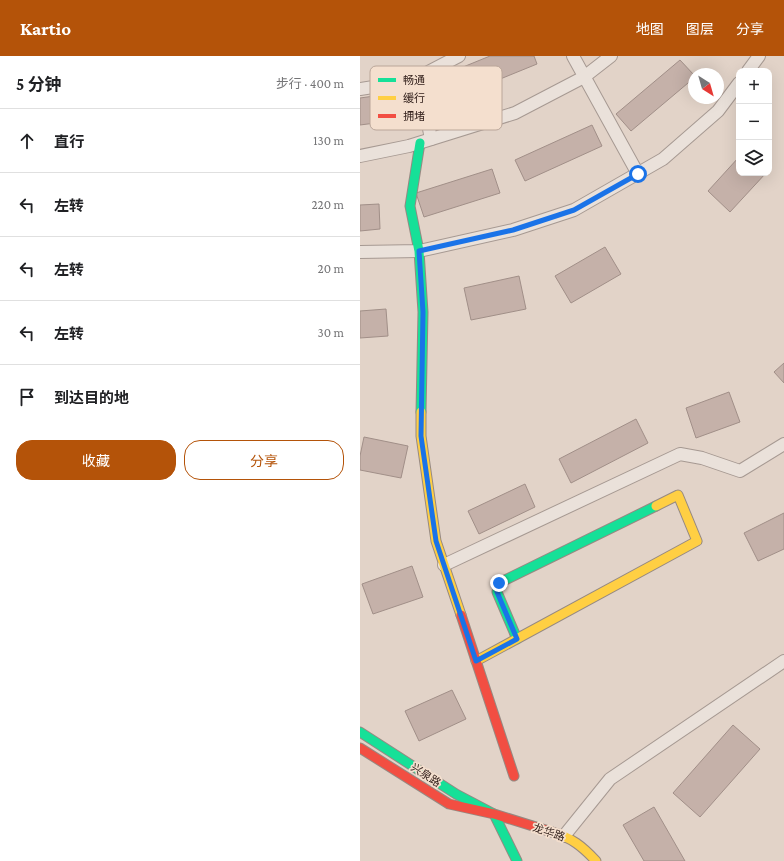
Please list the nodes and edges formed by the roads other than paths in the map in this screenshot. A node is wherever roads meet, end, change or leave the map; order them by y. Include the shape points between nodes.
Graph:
1 (459, 56) edge
2 (573, 56) edge
3 (611, 56) edge
4 (759, 56) edge
5 (440, 66) edge
6 (750, 68) edge
7 (584, 77) junction
8 (370, 87) edge
9 (736, 87) edge
10 (360, 89) edge
11 (502, 117) edge
12 (425, 130) edge
13 (461, 130) edge
14 (426, 141) junction
15 (360, 156) edge
16 (638, 174) junction
17 (419, 251) junction
18 (360, 252) edge
19 (784, 444) edge
20 (444, 565) junction
21 (517, 639) junction
22 (476, 661) junction
23 (784, 661) edge
24 (360, 732) edge
25 (360, 748) edge
26 (514, 776) dead end
27 (494, 814) junction
28 (564, 836) junction
29 (516, 860) edge
30 (596, 861) edge

1 - 5 street
2 - 7 street
3 - 7 street
4 - 6 street
7 - 11 street via 515,113
7 - 16 street
8 - 10 street
9 - 16 street via 718,111 663,159
12 - 14 street
13 - 14 street
14 - 15 street
14 - 17 street via 410,206
16 - 17 street via 574,210 513,230
17 - 18 street
17 - 20 street via 423,312 421,436 436,541
19 - 20 street via 740,471 702,458 680,454
20 - 22 street
21 - 21 street via 697,541 678,495 499,583 497,592
21 - 22 street
22 - 26 street
23 - 28 street via 610,779
24 - 27 street, 兴泉路 via 456,794
25 - 27 street, 兴泉路 via 449,804
27 - 28 street, 龙华路
27 - 29 street
28 - 30 street, 龙华路 via 582,846

